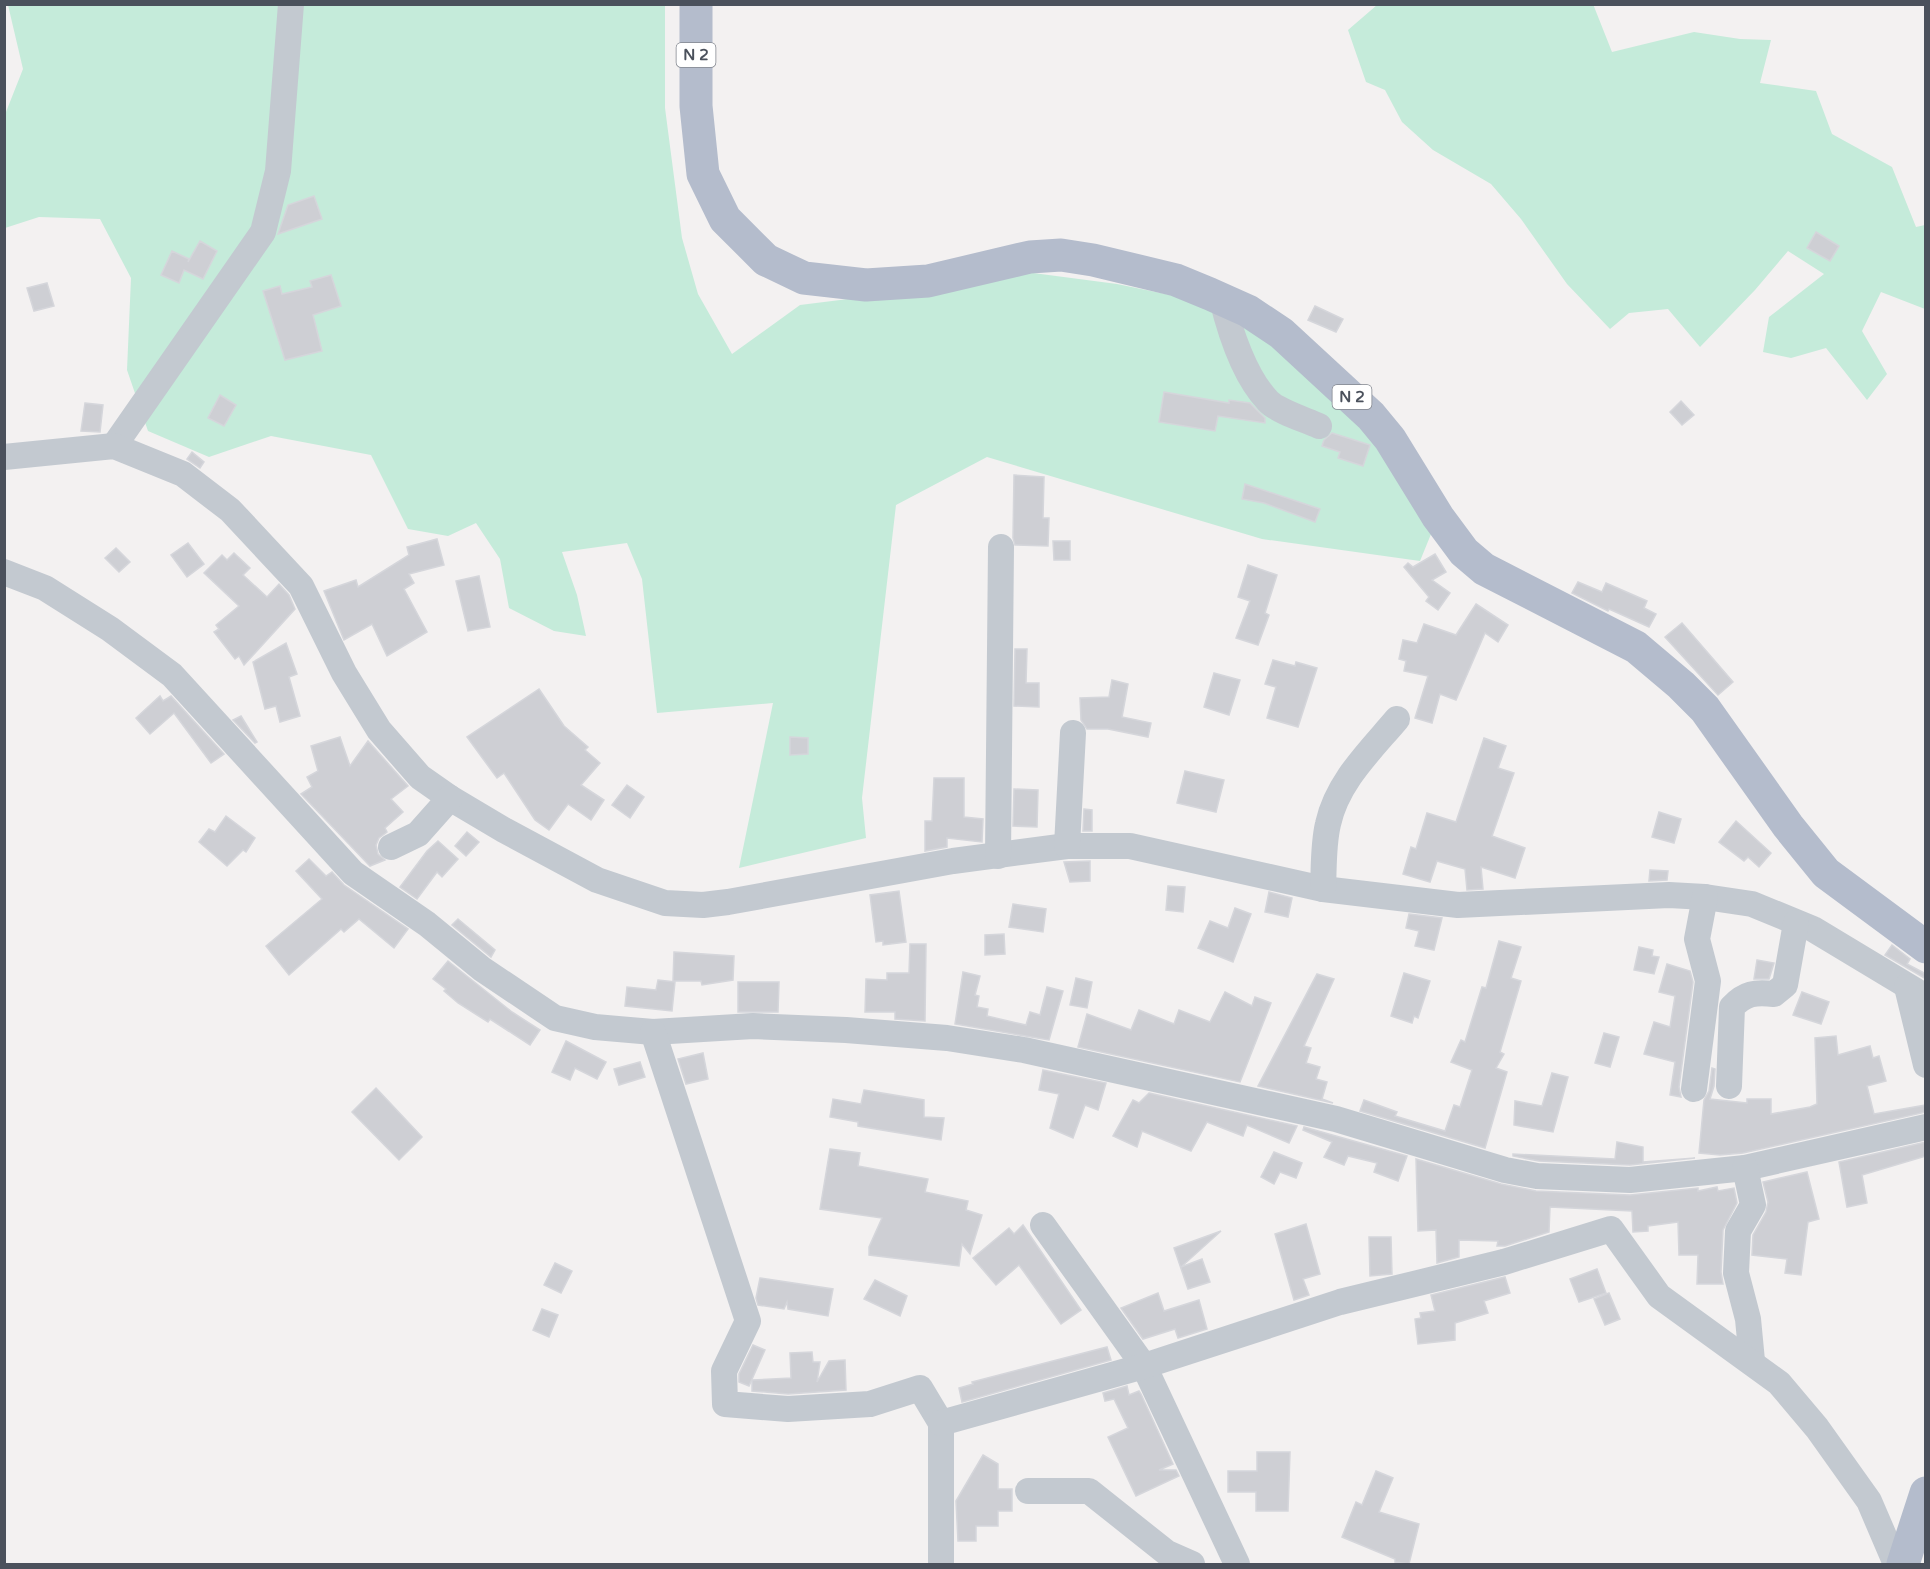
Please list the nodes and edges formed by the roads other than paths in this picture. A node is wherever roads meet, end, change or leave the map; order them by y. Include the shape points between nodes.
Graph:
1 (291, 4) edge
2 (696, 4) edge
3 (1222, 299) junction
4 (1319, 426) dead end
5 (114, 446) junction
6 (4, 457) edge
7 (1001, 547) dead end
8 (4, 572) edge
9 (1397, 719) dead end
10 (1073, 733) dead end
11 (450, 798) junction
12 (1067, 846) junction
13 (391, 847) dead end
14 (998, 856) junction
15 (1323, 889) junction
16 (1705, 897) junction
17 (1796, 923) junction
18 (1926, 947) edge
19 (1916, 992) edge
20 (653, 1032) junction
21 (1926, 1065) edge
22 (1729, 1086) dead end
23 (1694, 1089) dead end
24 (1926, 1127) edge
25 (1745, 1168) junction
26 (1043, 1225) dead end
27 (1752, 1361) junction
28 (1144, 1366) junction
29 (940, 1423) junction
30 (1028, 1491) dead end
31 (1926, 1493) edge
32 (941, 1564) edge
33 (1192, 1564) edge
34 (1238, 1564) edge
35 (1896, 1564) edge
36 (1903, 1564) edge

1 - 5 street via 278,171 264,232
2 - 3 main road, N 2 via 696,106 703,174 725,219 766,260 804,278 866,285 928,281 1030,257 1061,255 1176,280
3 - 4 street via 1244,364 1269,402
3 - 18 main road, N 2 via 1281,333 1371,416 1390,439 1438,517 1464,552 1484,569 1636,647 1680,685 1705,710 1826,873
5 - 6 street
5 - 11 street via 183,474 230,510 301,586 344,673 379,730 420,777
7 - 14 street
8 - 20 street via 45,588 172,675 353,873 427,924 482,969 555,1018 595,1027
9 - 15 street via 1351,773 1338,797 1328,824
10 - 12 street
11 - 13 street via 418,834
11 - 14 street via 597,880 665,903 728,902
12 - 14 street
12 - 15 street via 1130,846
15 - 16 street via 1458,906
16 - 17 street via 1752,904
16 - 23 street via 1696,939 1708,981
17 - 19 street via 1813,929
17 - 22 street via 1785,984 1774,994 1755,992 1740,997 1732,1007
19 - 21 street
20 - 25 street via 753,1026 947,1038 1024,1050 1336,1119 1537,1176 1630,1180
20 - 29 street via 748,1321 724,1371 725,1404 788,1409 870,1404 920,1388
24 - 25 street
25 - 27 street via 1753,1205 1738,1231 1736,1273 1748,1319
26 - 28 street
27 - 28 street via 1659,1296 1611,1229 1504,1262 1340,1302
27 - 35 street via 1779,1383 1817,1428 1869,1501
28 - 29 street
28 - 34 street
29 - 32 street
30 - 33 street via 1089,1491 1167,1553
31 - 36 main road

